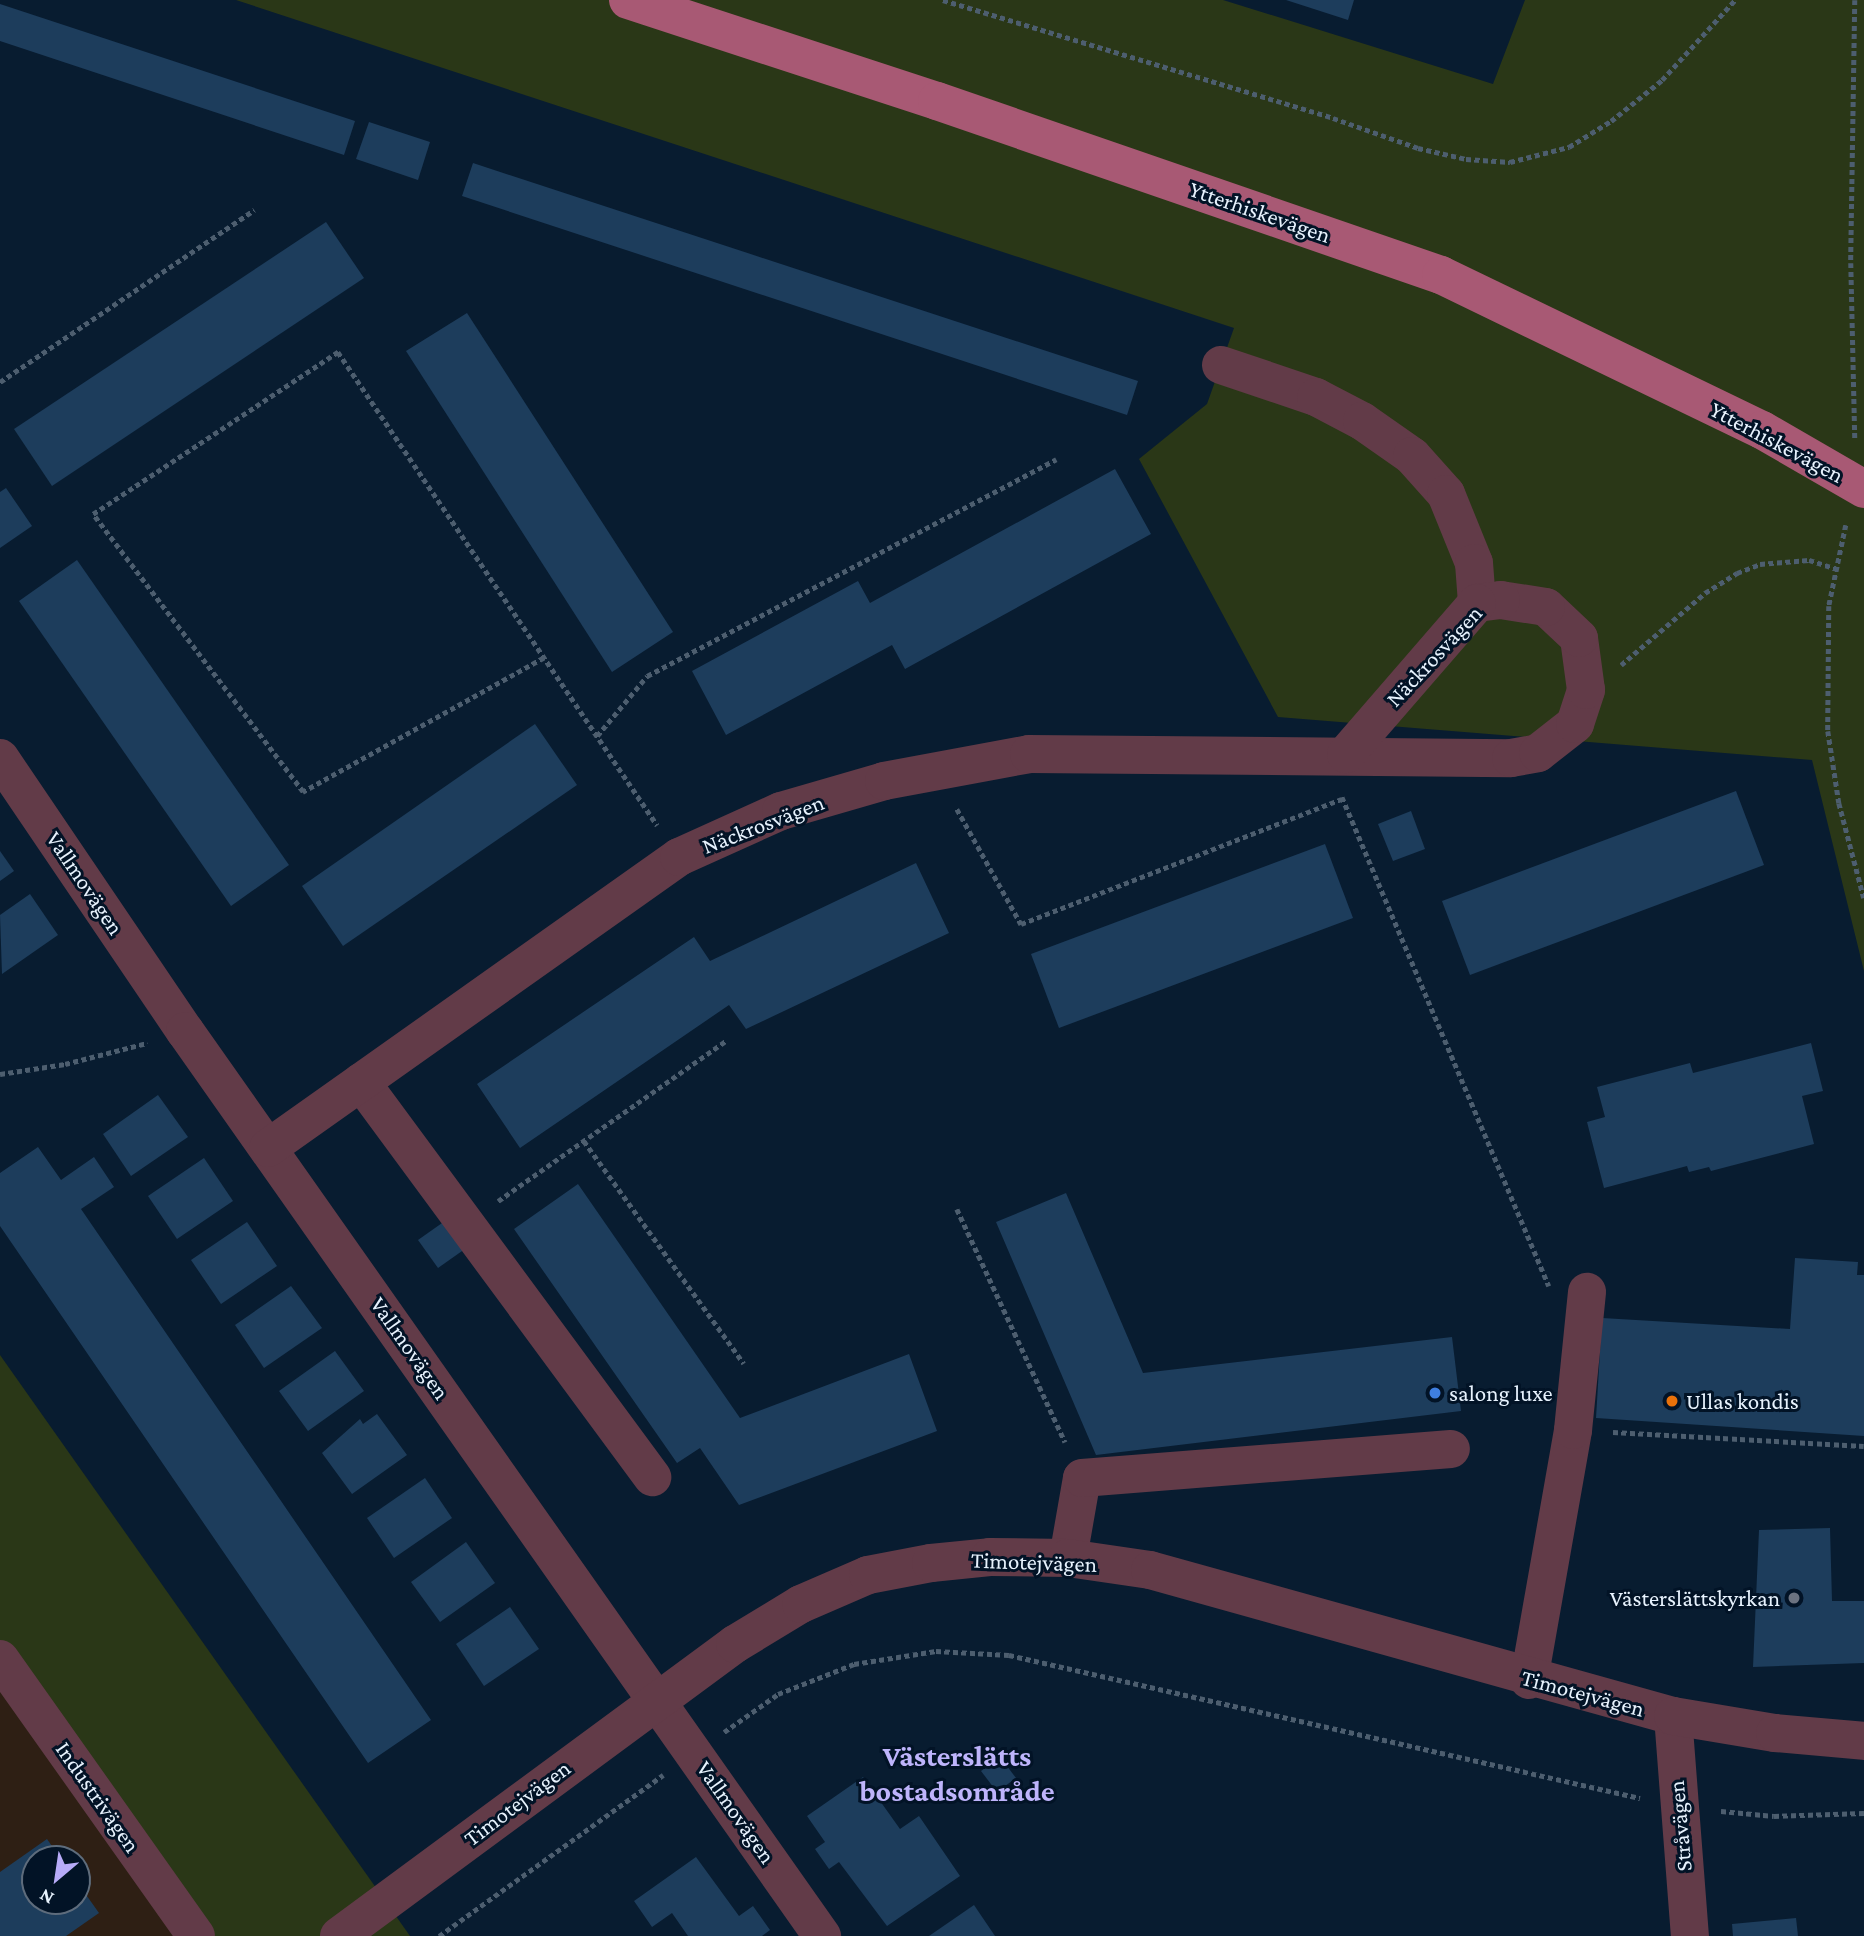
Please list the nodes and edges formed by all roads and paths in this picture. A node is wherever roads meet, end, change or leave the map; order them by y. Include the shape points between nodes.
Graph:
1 (628, 0) edge
2 (943, 0) edge
3 (1735, 0) edge
4 (254, 210) dead end
5 (1221, 365) dead end
6 (0, 382) edge
7 (1056, 458) dead end
8 (1864, 489) edge
9 (1837, 569) dead end
10 (1477, 603) junction
11 (544, 658) junction
12 (1586, 690) junction
13 (597, 736) junction
14 (1346, 754) junction
15 (0, 758) edge
16 (936, 771) junction
17 (1341, 799) junction
18 (679, 857) junction
19 (185, 1031) junction
20 (726, 1041) dead end
21 (0, 1074) edge
22 (361, 1082) junction
23 (584, 1141) junction
24 (268, 1148) junction
25 (957, 1209) dead end
26 (466, 1224) junction
27 (1587, 1292) joint
28 (744, 1364) dead end
29 (1573, 1430) junction
30 (1864, 1446) edge
31 (1451, 1449) dead end
32 (652, 1477) dead end
33 (1082, 1478) junction
34 (1068, 1558) junction
35 (0, 1659) edge
36 (1530, 1680) junction
37 (658, 1698) junction
38 (1673, 1716) junction
39 (1864, 1741) edge
40 (694, 1752) junction
41 (1677, 1807) junction
42 (1864, 1813) edge
43 (196, 1936) edge
44 (339, 1936) edge
45 (439, 1936) edge
46 (822, 1936) edge
47 (1690, 1936) edge

1 - 8 main road, Ytterhiskevägen via 950,105 1441,275 1762,430
2 - 3 path via 1418,148 1465,159 1510,162 1569,147 1611,121 1662,80
4 - 6 path
5 - 10 street via 1316,397 1362,421 1412,456 1446,494 1474,563
7 - 13 path via 647,676
9 - 12 path via 1809,560 1760,564 1737,573 1705,593 1636,655
10 - 12 street, Näckrosvägen via 1501,600 1546,607 1579,638
10 - 14 street, Näckrosvägen
11 - 11 path via 338,352 93,514 303,792
11 - 13 path
12 - 14 street, Näckrosvägen via 1575,724 1538,753 1511,758
13 - 18 path
14 - 16 street, Näckrosvägen via 1029,754
14 - 17 path
15 - 19 street, Vallmovägen
16 - 17 path via 1021,924
16 - 18 street, Näckrosvägen via 781,811
17 - 27 path via 1545,1286
18 - 22 street, Näckrosvägen
19 - 21 path via 65,1065
19 - 24 street, Vallmovägen
20 - 23 path
22 - 24 street, Näckrosvägen
22 - 26 street
23 - 26 path
23 - 28 path
24 - 37 street, Vallmovägen
25 - 33 path
26 - 32 street
27 - 29 street
29 - 30 path
29 - 36 street
31 - 33 street
33 - 34 street
34 - 36 street, Timotejvägen via 1150,1570
34 - 37 street, Timotejvägen via 990,1557 868,1575 801,1604
35 - 43 street, Industrivägen
36 - 38 street, Timotejvägen
37 - 40 street, Vallmovägen
37 - 44 street, Timotejvägen
38 - 39 street, Timotejvägen via 1775,1733
38 - 41 street, Stråvägen
40 - 41 path via 778,1694 854,1664 936,1651 1009,1655
40 - 45 path
40 - 46 street, Vallmovägen
41 - 42 path via 1774,1816
41 - 47 street, Stråvägen

